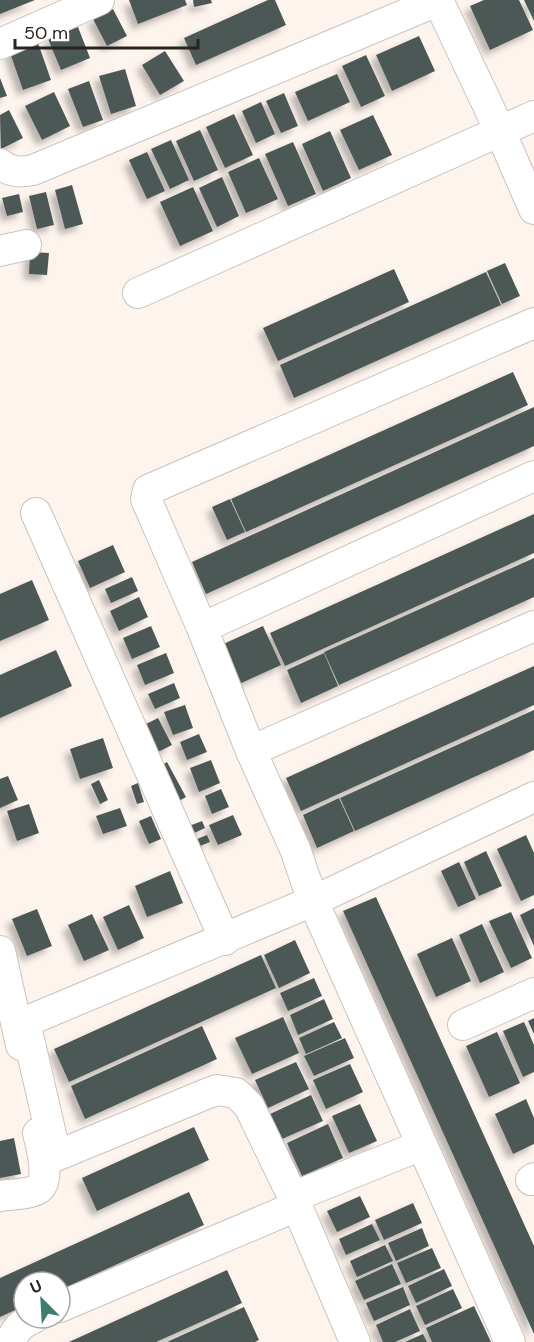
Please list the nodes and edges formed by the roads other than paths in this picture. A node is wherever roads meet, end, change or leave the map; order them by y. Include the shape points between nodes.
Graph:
1 (99, 0) edge
2 (439, 0) edge
3 (0, 44) edge
4 (534, 116) edge
5 (500, 131) junction
6 (0, 164) edge
7 (534, 209) edge
8 (138, 293) dead end
9 (534, 323) edge
10 (534, 476) edge
11 (36, 513) dead end
12 (534, 626) edge
13 (202, 628) junction
14 (251, 751) junction
15 (534, 797) edge
16 (313, 901) junction
17 (225, 940) junction
18 (1, 959) edge
19 (534, 993) edge
20 (463, 1025) dead end
21 (422, 1145) junction
22 (0, 1196) edge
23 (295, 1202) junction
24 (72, 1302) edge
25 (352, 1341) edge
26 (510, 1342) edge

1 - 3 street
2 - 5 street
2 - 6 street via 33,170 21,173
4 - 5 street
5 - 7 street
5 - 8 street
9 - 13 street via 148,490 146,499
10 - 13 street
11 - 17 street
12 - 14 street
13 - 14 street
14 - 16 street via 295,849
15 - 16 street
16 - 17 street
16 - 21 street
17 - 23 street via 25,1022 56,1156 217,1090 236,1093 249,1106
18 - 22 street via 18,1025 45,1169 38,1189
19 - 20 street
21 - 23 street
21 - 26 street
23 - 24 street
23 - 25 street

